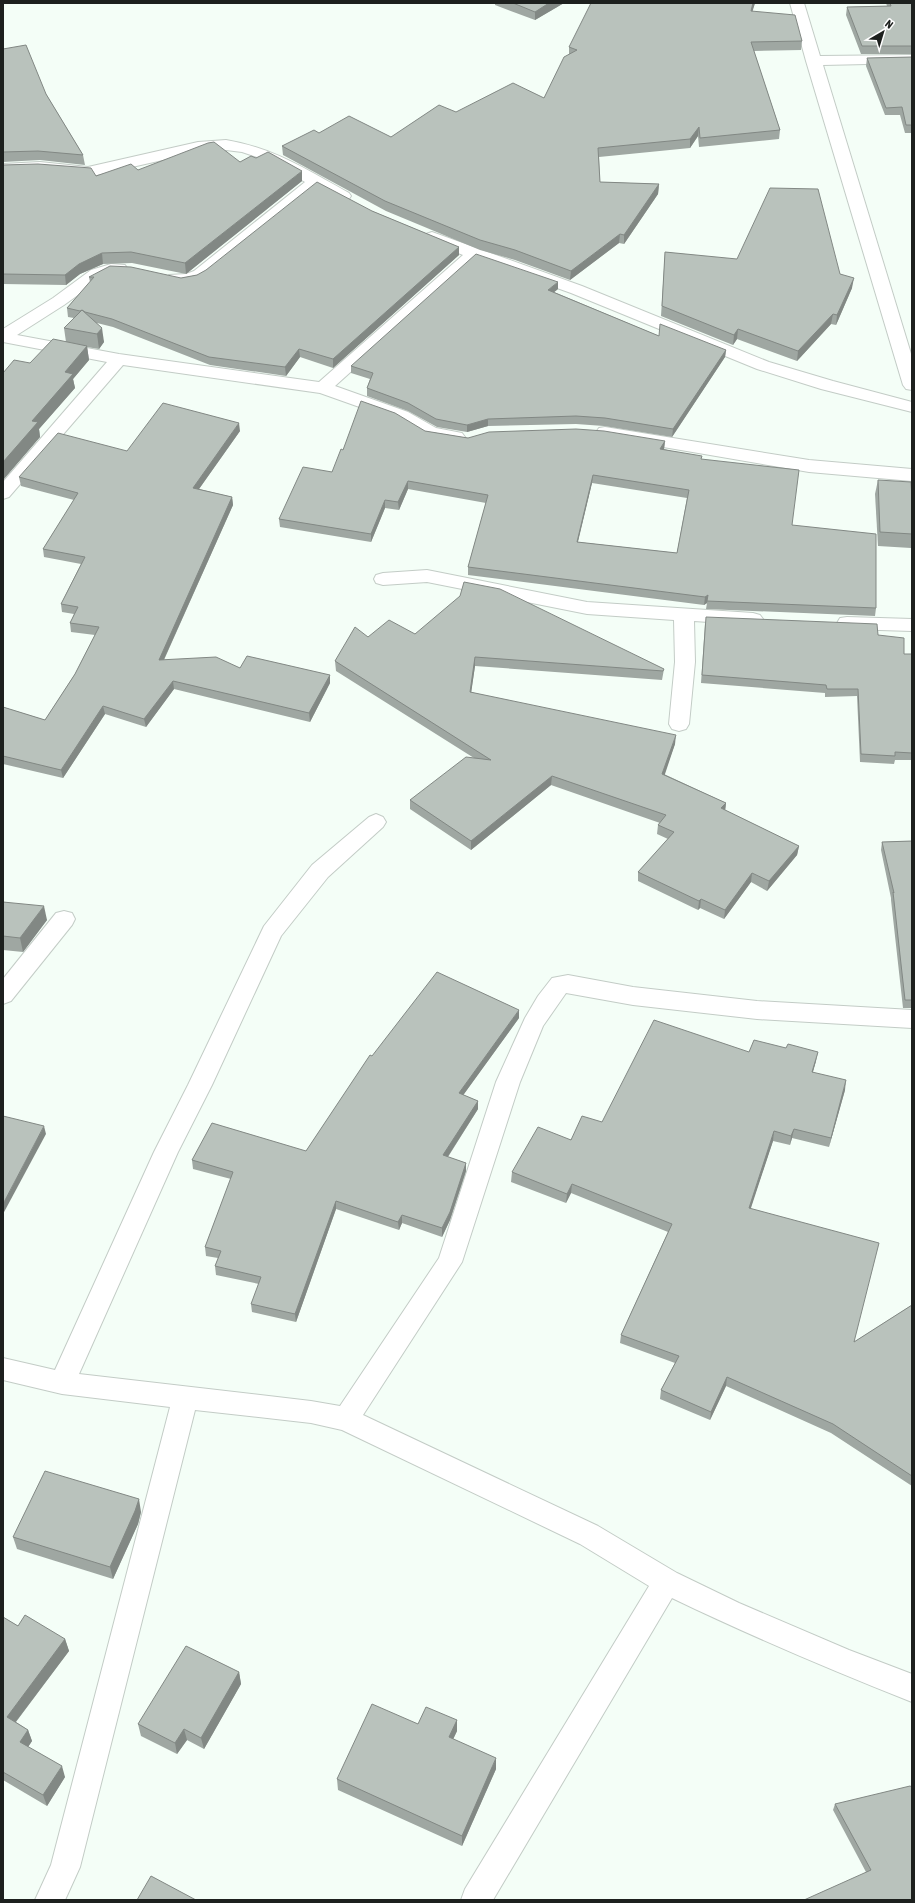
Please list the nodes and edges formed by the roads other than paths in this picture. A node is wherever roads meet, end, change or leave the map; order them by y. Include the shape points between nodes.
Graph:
1 (797, 3) edge
2 (912, 59) edge
3 (813, 61) junction
4 (3, 170) edge
5 (316, 181) junction
6 (353, 202) edge
7 (415, 230) edge
8 (473, 254) junction
9 (132, 269) edge
10 (161, 275) edge
11 (3, 336) edge
12 (119, 360) junction
13 (912, 385) edge
14 (323, 388) junction
15 (912, 407) edge
16 (590, 431) edge
17 (475, 437) edge
18 (912, 475) edge
19 (3, 493) edge
20 (383, 579) dead end
21 (684, 615) junction
22 (768, 620) edge
23 (829, 622) edge
24 (912, 625) edge
25 (679, 724) dead end
26 (376, 822) dead end
27 (64, 919) dead end
28 (3, 995) edge
29 (912, 1018) edge
30 (3, 1369) edge
31 (62, 1383) junction
32 (185, 1398) junction
33 (346, 1419) junction
34 (667, 1582) junction
35 (912, 1688) edge
36 (50, 1900) edge
37 (476, 1900) edge

1 - 3 street
2 - 3 street
3 - 13 street
4 - 5 street via 40,167 88,172 198,147 226,145 245,148 274,158
5 - 6 street
5 - 10 street via 200,274 182,280
7 - 8 street
8 - 14 street
8 - 15 street via 508,264 596,297 745,358 866,396
9 - 11 street via 109,268 87,278 67,295
11 - 12 street
12 - 14 street
12 - 19 street
14 - 17 street via 402,416 431,433 468,439
16 - 18 street via 634,436 809,466
20 - 21 street via 427,576 587,608
21 - 22 street
21 - 25 street via 685,662
23 - 24 street
26 - 31 street via 320,871 272,932 166,1152
27 - 28 street
29 - 33 street via 757,1010 633,996 560,984 533,1024 508,1082 450,1262
30 - 31 street
31 - 32 street
32 - 33 street via 311,1412
32 - 36 street via 65,1867
33 - 34 street via 589,1535
34 - 35 street via 842,1662
34 - 37 street

